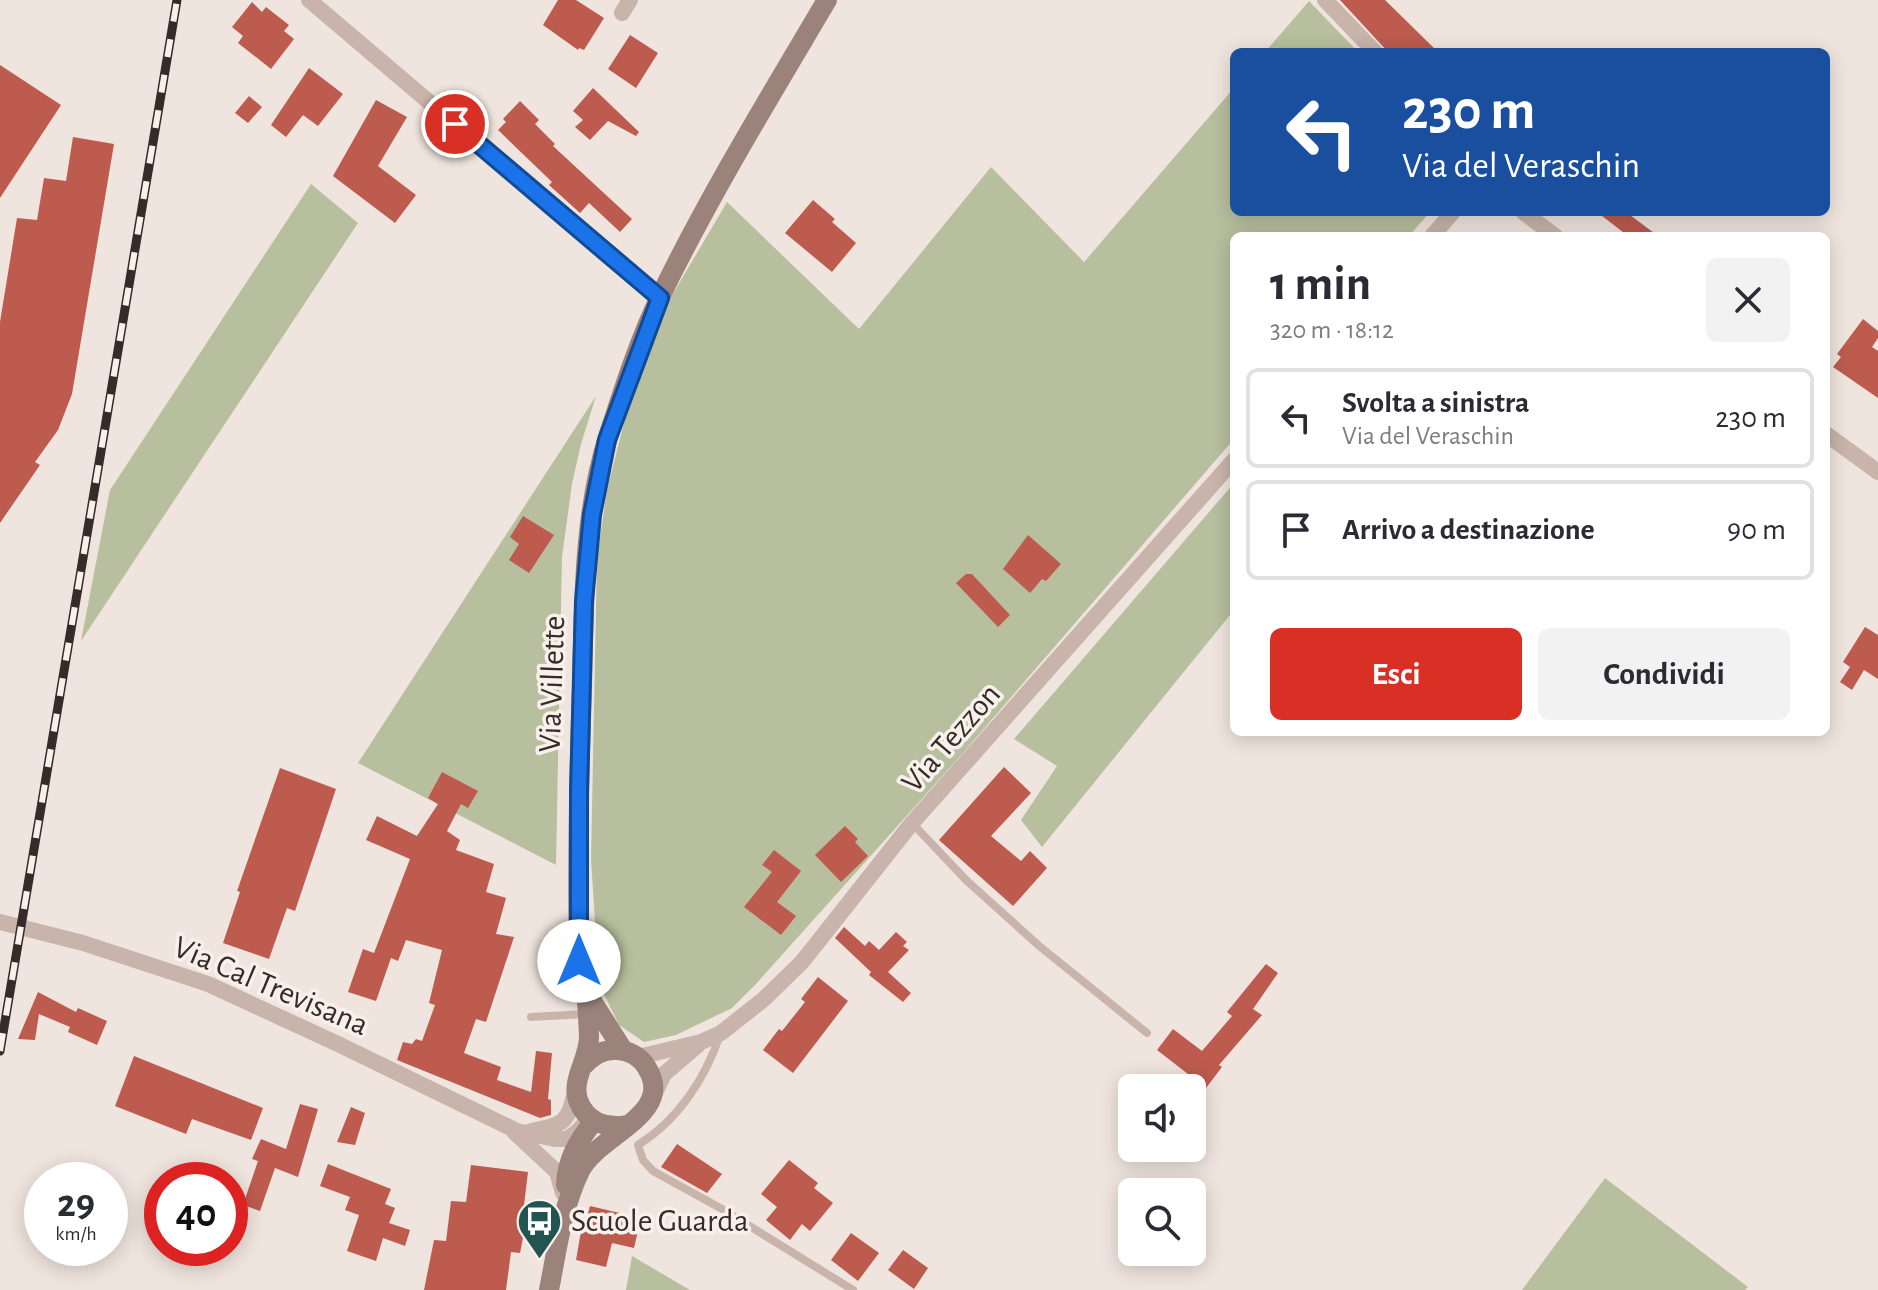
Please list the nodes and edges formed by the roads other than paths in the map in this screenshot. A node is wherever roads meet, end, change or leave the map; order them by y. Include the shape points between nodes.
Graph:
1 (309, 0) edge
2 (827, 0) edge
3 (1325, 0) edge
4 (1371, 48) edge
5 (1450, 216) edge
6 (1528, 216) edge
7 (1436, 232) edge
8 (1550, 232) edge
9 (660, 298) junction
10 (1830, 437) edge
11 (1230, 465) edge
12 (1878, 472) edge
13 (912, 823) junction
14 (0, 922) edge
15 (586, 991) junction
16 (588, 1014) junction
17 (531, 1017) dead end
18 (721, 1033) junction
19 (1147, 1033) dead end
20 (701, 1042) junction
21 (630, 1054) junction
22 (580, 1074) junction
23 (652, 1098) junction
24 (592, 1119) junction
25 (627, 1125) junction
26 (514, 1130) junction
27 (564, 1210) junction
28 (549, 1290) edge
29 (853, 1290) edge

1 - 9 street
2 - 9 street, Via Villette
3 - 4 street
5 - 7 street
6 - 8 street
9 - 15 street, Via Villette via 607,440 592,515 579,791 579,961
10 - 12 street
11 - 13 street, Via Tezzon
13 - 18 street, Via Tezzon via 802,962
13 - 19 lane via 1038,945
14 - 26 street, Via Cal Trevisana via 208,984
15 - 16 street, Via Villette
15 - 21 street, Via Villette via 612,1037
16 - 17 lane
16 - 22 street, Via Villette via 589,1040
18 - 20 street, Via Tezzon
18 - 29 lane via 694,1090 666,1124 638,1145 643,1160 653,1171
20 - 21 street, Via Tezzon
20 - 23 street, Via Tezzon via 664,1074
21 - 22 street via 601,1052
21 - 23 street, Via Villette via 651,1076
22 - 24 street, Via Villette via 579,1104
22 - 26 street via 565,1120
23 - 25 street via 647,1110
24 - 25 street via 605,1126
24 - 26 street, Via Cal Trevisana via 567,1139
24 - 27 street via 567,1170
25 - 27 street via 587,1159
26 - 27 street, Via Cal Trevisana via 557,1172
27 - 28 street

